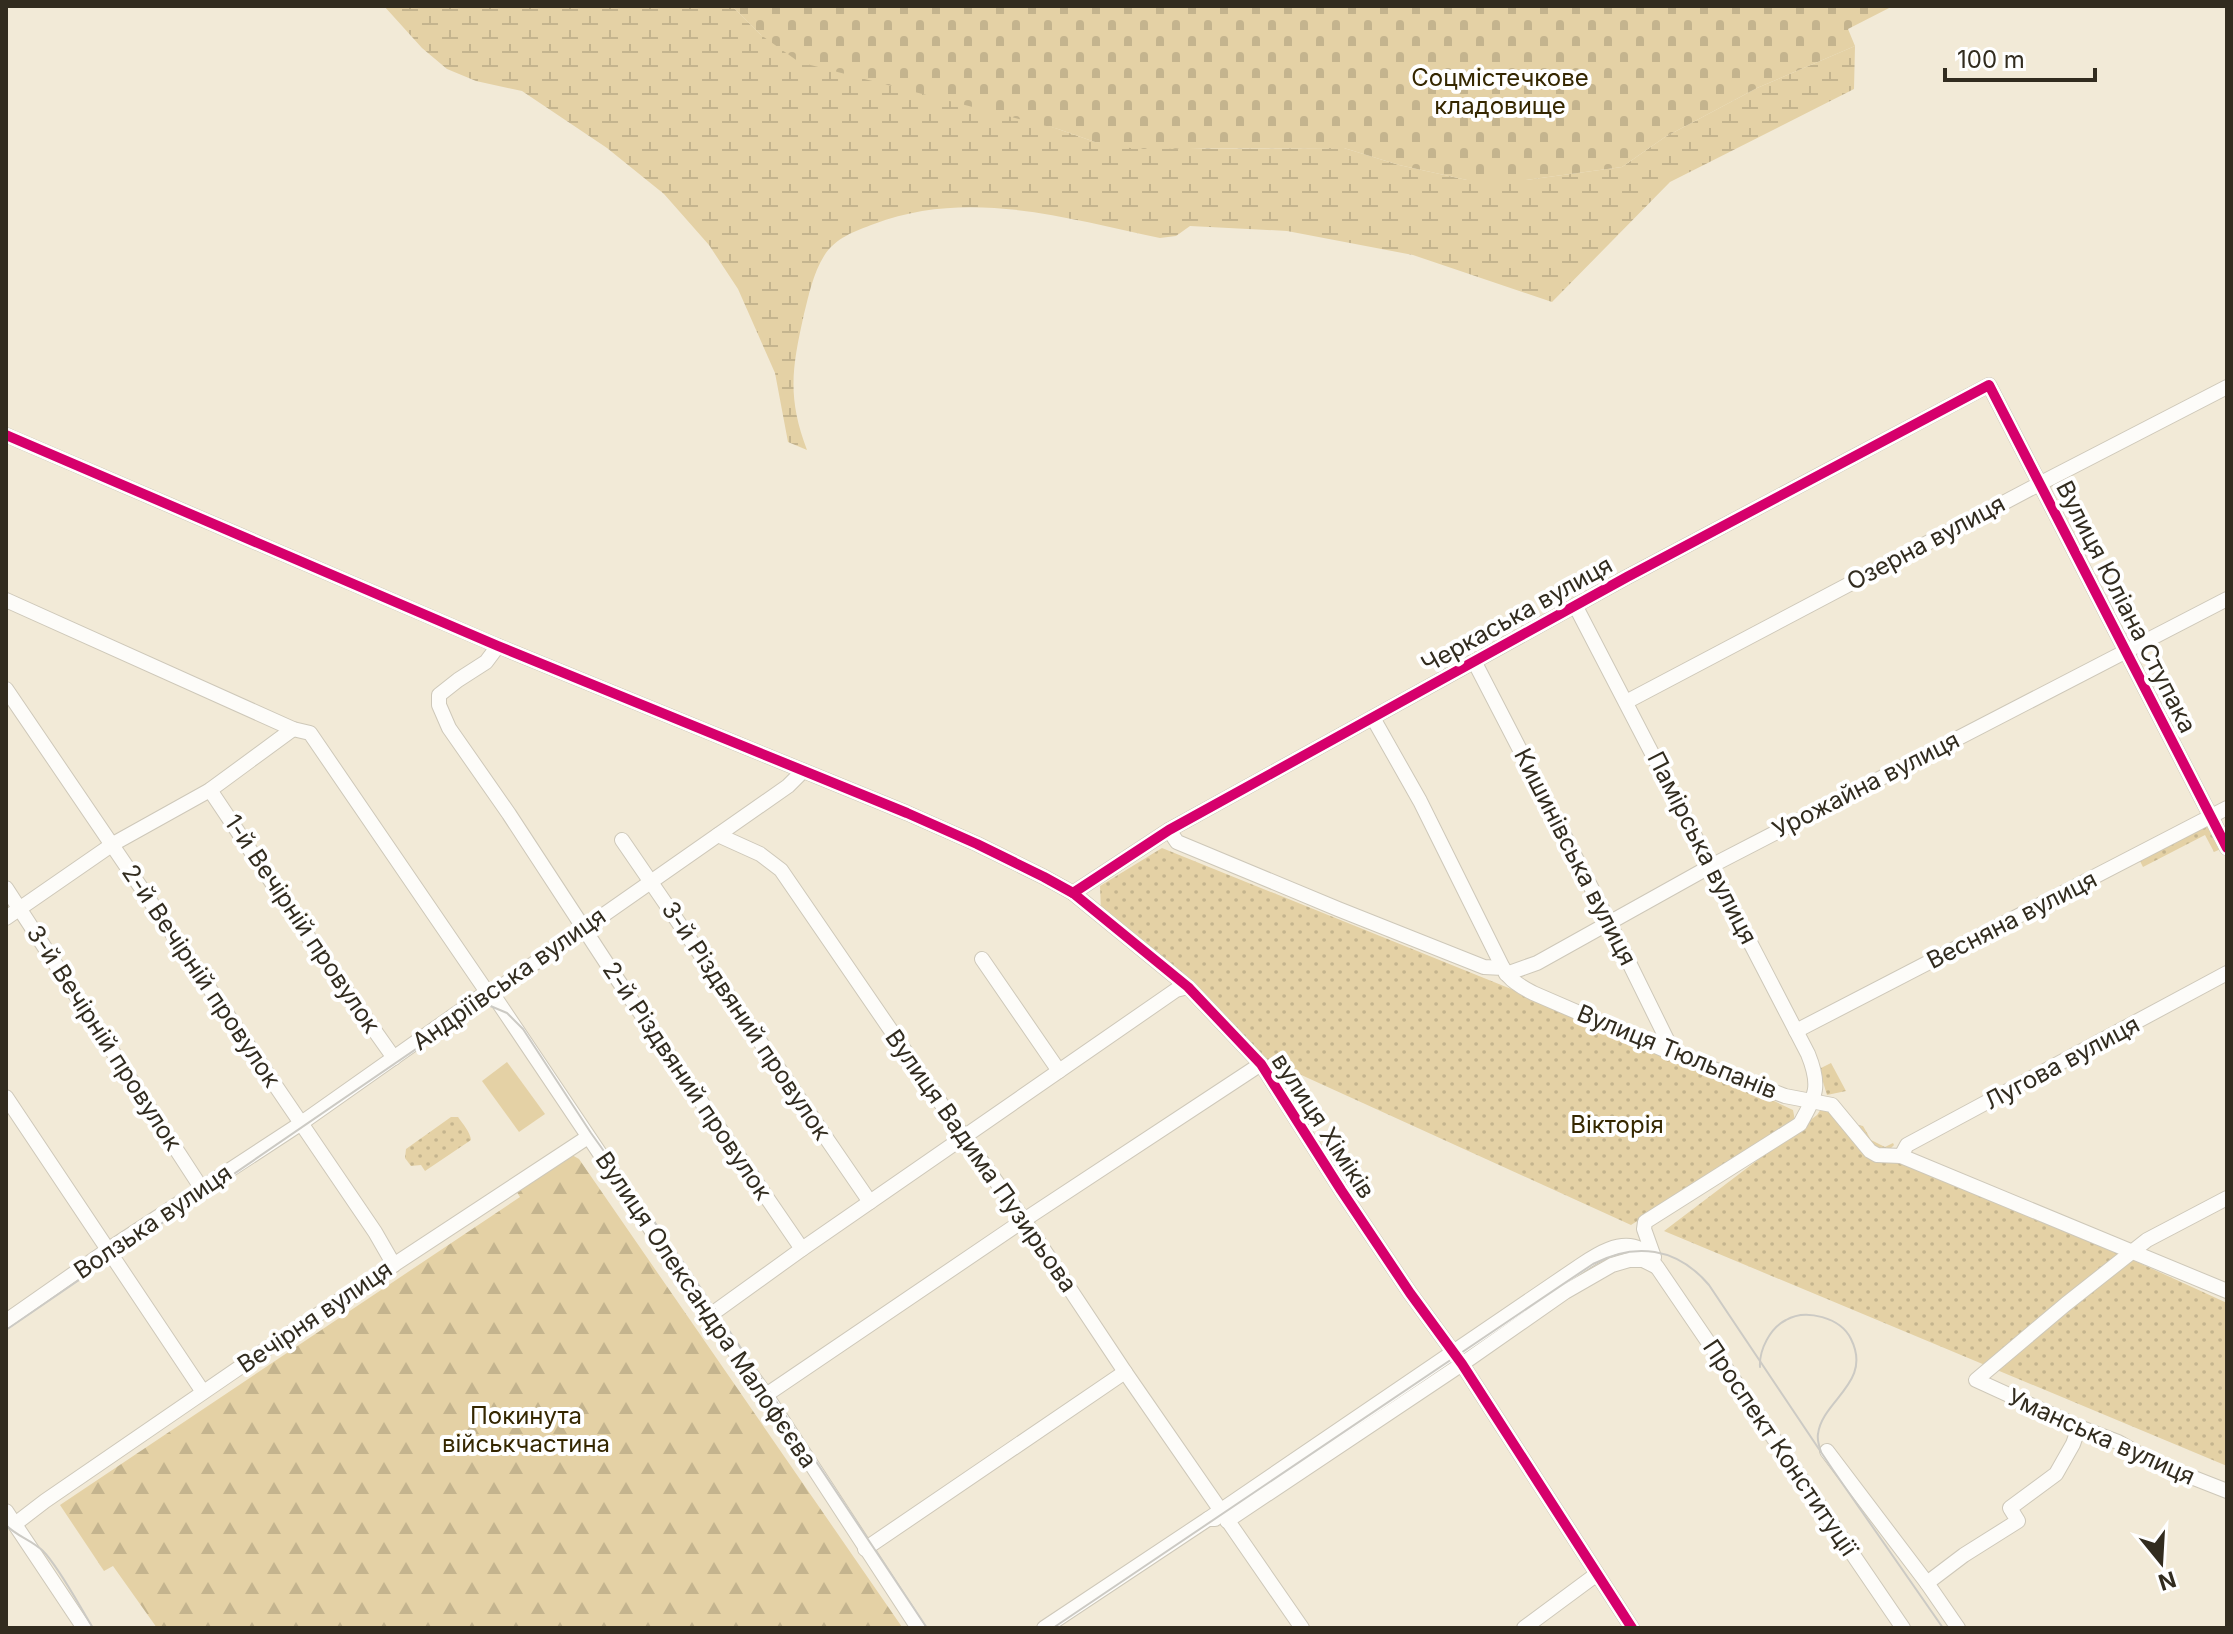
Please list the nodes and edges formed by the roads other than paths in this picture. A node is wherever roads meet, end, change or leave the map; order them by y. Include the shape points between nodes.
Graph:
1 (1989, 385) joint
2 (2227, 387) edge
3 (6, 435) edge
4 (2041, 483) junction
5 (2227, 599) edge
6 (6, 600) edge
7 (1576, 607) junction
8 (498, 646) junction
9 (2125, 651) junction
10 (1474, 661) junction
11 (6, 689) edge
12 (1626, 702) junction
13 (1373, 718) junction
14 (293, 729) junction
15 (803, 771) junction
16 (210, 790) junction
17 (2227, 808) edge
18 (2211, 816) junction
19 (1169, 830) junction
20 (718, 835) junction
21 (622, 840) dead end
22 (113, 844) junction
23 (2227, 848) edge
24 (1711, 866) junction
25 (651, 882) junction
26 (6, 888) edge
27 (1073, 893) junction
28 (20, 908) junction
29 (6, 918) edge
30 (1609, 922) junction
31 (583, 928) junction
32 (982, 959) dead end
33 (1505, 971) junction
34 (2227, 973) edge
35 (1188, 987) junction
36 (489, 993) junction
37 (1796, 1031) junction
38 (1674, 1054) junction
39 (394, 1058) junction
40 (1261, 1064) junction
41 (1059, 1071) junction
42 (1814, 1096) junction
43 (6, 1097) edge
44 (300, 1124) junction
45 (588, 1137) junction
46 (964, 1137) junction
47 (1901, 1156) junction
48 (202, 1189) junction
49 (2227, 1198) edge
50 (870, 1202) junction
51 (1024, 1220) junction
52 (109, 1249) junction
53 (802, 1249) junction
54 (2132, 1252) junction
55 (394, 1265) junction
56 (1657, 1267) junction
57 (2227, 1291) edge
58 (709, 1316) junction
59 (7, 1317) edge
60 (1458, 1358) junction
61 (1125, 1372) junction
62 (203, 1392) junction
63 (766, 1395) junction
64 (2079, 1427) junction
65 (1827, 1451) dead end
66 (2227, 1491) edge
67 (6, 1511) edge
68 (1219, 1517) junction
69 (15, 1524) junction
70 (865, 1549) junction
71 (1597, 1574) junction
72 (1927, 1583) junction
73 (84, 1628) edge
74 (918, 1628) edge
75 (1044, 1628) edge
76 (1302, 1628) edge
77 (1524, 1628) edge
78 (1632, 1628) edge
79 (1903, 1628) edge
80 (1958, 1628) edge

1 - 4 street, Вулиця Юліана Ступака
1 - 7 street, Черкаська вулиця
2 - 4 street, Озерна вулиця
3 - 8 street, вулиця Хіміків
4 - 9 street, Вулиця Юліана Ступака
4 - 12 street, Озерна вулиця
5 - 9 street, Урожайна вулиця
6 - 14 street, Вулиця Олександра Малофєєва
7 - 10 street, Черкаська вулиця
7 - 12 street, Памірська вулиця
8 - 15 street, вулиця Хіміків
8 - 31 street, 2-й Різдвяний провулок via 486,662 446,688 439,705 449,728
9 - 18 street, Вулиця Юліана Ступака
9 - 24 street, Урожайна вулиця
10 - 13 street, Черкаська вулиця
10 - 30 street, Кишинівська вулиця
11 - 22 street, 2-й Вечірній провулок
12 - 24 street, Памірська вулиця
13 - 19 street, Черкаська вулиця
13 - 33 street
14 - 16 street
14 - 36 street, Вулиця Олександра Малофєєва via 310,733
15 - 20 street, Андріївська вулиця
15 - 27 street, вулиця Хіміків via 977,844
16 - 22 street
16 - 39 street, 1-й Вечірній провулок
17 - 18 street, Весняна вулиця
18 - 23 street, Вулиця Юліана Ступака
18 - 37 street, Весняна вулиця
19 - 27 street, Черкаська вулиця
19 - 33 street, Вулиця Тюльпанів via 1177,842
20 - 25 street, Андріївська вулиця
20 - 46 street, Вулиця Вадима Пузирьова via 781,870
21 - 25 street, 3-й Різдвяний провулок
22 - 28 street
22 - 44 street, 2-й Вечірній провулок
24 - 30 street, Урожайна вулиця
24 - 37 street, Памірська вулиця
25 - 31 street, Андріївська вулиця
25 - 50 street, 3-й Різдвяний провулок
26 - 28 street, 3-й Вечірній провулок
27 - 35 street, вулиця Хіміків
28 - 29 street
28 - 48 street, 3-й Вечірній провулок
30 - 33 street, Урожайна вулиця via 1537,963
30 - 38 street, Кишинівська вулиця
31 - 36 street, Андріївська вулиця
31 - 53 street, 2-й Різдвяний провулок
32 - 41 street
33 - 38 street, Вулиця Тюльпанів via 1533,993
34 - 47 street, Лугова вулиця via 1907,1145
35 - 40 street, вулиця Хіміків
35 - 41 street via 1176,990
36 - 39 street, Андріївська вулиця
36 - 45 street, Вулиця Олександра Малофєєва
37 - 42 street, Памірська вулиця via 1815,1073
38 - 42 street, Вулиця Тюльпанів via 1785,1096
39 - 44 street, Андріївська вулиця
40 - 51 street
40 - 60 street, вулиця Хіміків
41 - 46 street
42 - 47 street, Вулиця Тюльпанів via 1832,1105 1870,1151
42 - 56 street via 1800,1124 1645,1222
43 - 52 street
44 - 48 street, Волзька вулиця
44 - 55 street, 2-й Вечірній провулок
45 - 55 street, Вечірня вулиця
45 - 58 street, Вулиця Олександра Малофєєва
46 - 50 street
46 - 51 street, Вулиця Вадима Пузирьова
47 - 54 street, Вулиця Тюльпанів
48 - 52 street, Волзька вулиця
49 - 54 street
50 - 53 street
51 - 61 street, Вулиця Вадима Пузирьова
51 - 63 street
52 - 59 street, Волзька вулиця
52 - 62 street
53 - 58 street
54 - 57 street, Вулиця Тюльпанів
54 - 64 street, Уманська вулиця via 1976,1380
55 - 62 street, Вечірня вулиця
56 - 60 street via 1631,1245 1598,1254
56 - 79 street, Проспект Конституції
58 - 63 street, Вулиця Олександра Малофєєва
60 - 68 street
60 - 71 street, вулиця Хіміків
61 - 68 street, Вулиця Вадима Пузирьова
61 - 70 street
62 - 69 street, Вечірня вулиця
63 - 70 street, Вулиця Олександра Малофєєва
64 - 66 street, Уманська вулиця
64 - 72 street via 2056,1474 2010,1508 2018,1521
65 - 72 street
67 - 69 street
68 - 75 street
68 - 76 street, Вулиця Вадима Пузирьова
69 - 73 street
70 - 74 street, Вулиця Олександра Малофєєва
71 - 77 street
71 - 78 street, вулиця Хіміків
72 - 80 street

